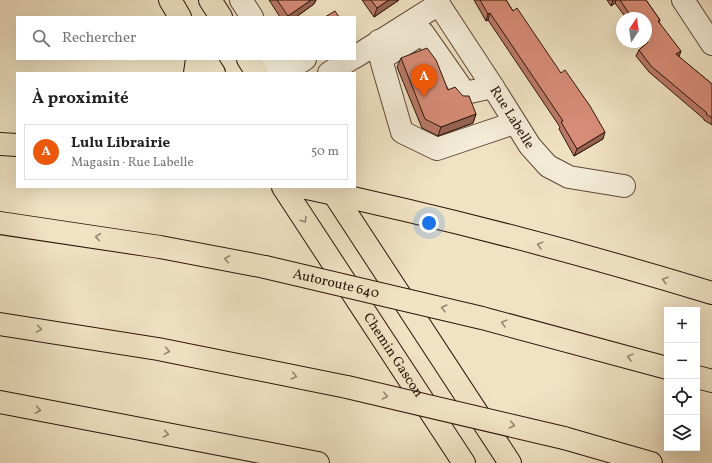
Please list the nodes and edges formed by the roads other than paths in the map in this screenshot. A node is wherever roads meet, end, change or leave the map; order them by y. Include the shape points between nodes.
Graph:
1 (170, 0) edge
2 (210, 0) edge
3 (241, 0) edge
4 (682, 0) edge
5 (438, 2) edge
6 (179, 16) edge
7 (220, 16) edge
8 (251, 16) edge
9 (419, 26) junction
10 (712, 44) edge
11 (380, 50) junction
12 (356, 57) edge
13 (197, 60) edge
14 (206, 60) edge
15 (270, 60) edge
16 (270, 60) edge
17 (303, 60) edge
18 (313, 60) edge
19 (349, 60) edge
20 (253, 67) edge
21 (195, 72) edge
22 (213, 72) edge
23 (321, 72) edge
24 (331, 72) edge
25 (493, 87) junction
26 (514, 123) junction
27 (0, 144) edge
28 (16, 145) edge
29 (624, 186) dead end
30 (285, 188) edge
31 (312, 188) edge
32 (332, 190) edge
33 (0, 223) edge
34 (712, 293) edge
35 (0, 324) edge
36 (664, 367) edge
37 (700, 378) edge
38 (712, 381) edge
39 (0, 402) edge
40 (318, 463) edge
41 (464, 463) edge
42 (510, 463) edge
43 (651, 463) edge

1 - 6 main road
2 - 7 main road
3 - 8 street
4 - 10 street
5 - 9 street
5 - 25 street, Rue Labelle
9 - 11 street
9 - 25 street via 465,93
11 - 12 street
11 - 26 street via 402,132 437,149
13 - 21 main road
14 - 22 main road
15 - 20 street
16 - 17 street via 284,69
18 - 23 street
19 - 24 street
25 - 26 street, Rue Labelle
26 - 29 street, Rue Labelle via 548,166 569,177
27 - 28 main road
30 -> 41 main road, Chemin Gascon
31 - 32 main road
34 -> 32 main road
32 - 42 main road
36 -> 33 main road, Autoroute 640, bridge via 482,318 265,267 160,246
35 -> 43 main road, bridge via 144,347 347,387 564,438
37 - 38 main road
39 -> 40 main road

